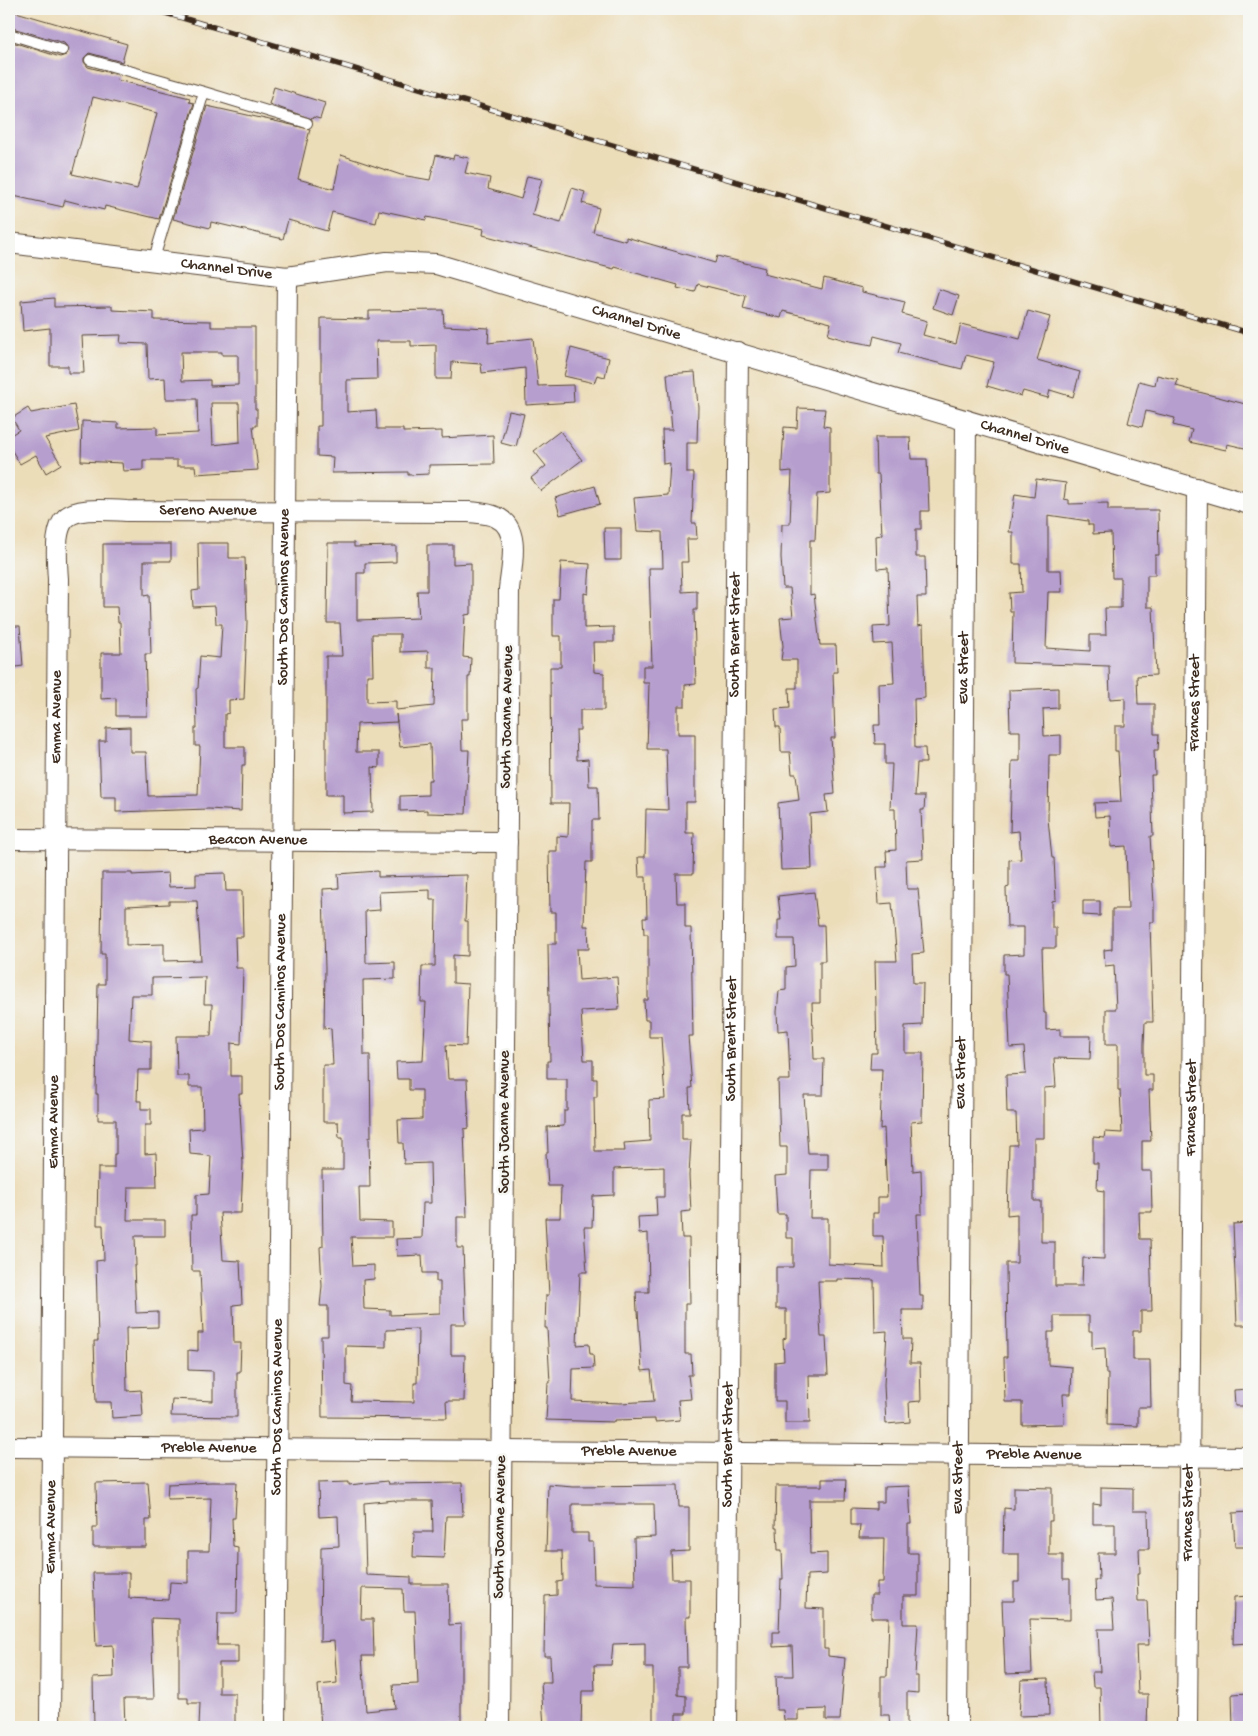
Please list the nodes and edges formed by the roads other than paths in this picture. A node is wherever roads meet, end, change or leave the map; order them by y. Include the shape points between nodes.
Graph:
1 (9, 34) edge
2 (62, 50) dead end
3 (90, 60) dead end
4 (204, 92) junction
5 (307, 123) dead end
6 (9, 243) edge
7 (154, 262) junction
8 (286, 277) junction
9 (738, 352) junction
10 (966, 420) junction
11 (1197, 488) junction
12 (1249, 504) edge
13 (285, 512) junction
14 (64, 520) joint
15 (503, 520) joint
16 (9, 838) edge
17 (57, 839) junction
18 (282, 841) junction
19 (507, 842) junction
20 (9, 1447) edge
21 (54, 1447) junction
22 (276, 1448) junction
23 (502, 1450) junction
24 (730, 1453) junction
25 (959, 1455) junction
26 (1189, 1456) junction
27 (1249, 1457) edge
28 (50, 1727) edge
29 (274, 1727) edge
30 (499, 1727) edge
31 (726, 1727) edge
32 (957, 1727) edge
33 (1187, 1727) edge

1 - 2 lane
3 - 4 lane
4 - 5 lane
4 - 7 lane
6 - 7 street, Channel Drive
7 - 8 street, Channel Drive
8 - 9 street, Channel Drive via 387,262 436,264
8 - 13 street, South Dos Caminos Avenue
9 - 10 street, Channel Drive
9 - 24 street, South Brent Street
10 - 11 street, Channel Drive
10 - 25 street, Eva Street
11 - 12 street, Channel Drive
11 - 26 street, Frances Street
13 - 14 street, Sereno Avenue via 92,509 77,511
13 - 15 street, Sereno Avenue via 469,512
13 - 18 street, South Dos Caminos Avenue
14 - 17 street, Emma Avenue via 56,540
15 - 19 street, South Joanne Avenue via 510,533 513,550
16 - 17 street, Beacon Avenue
17 - 18 street, Beacon Avenue
17 - 21 street, Emma Avenue
18 - 19 street, Beacon Avenue
18 - 22 street, South Dos Caminos Avenue
19 - 23 street, South Joanne Avenue
20 - 21 street, Preble Avenue
21 - 22 street, Preble Avenue
21 - 28 street, Emma Avenue
22 - 23 street, Preble Avenue
22 - 29 street, South Dos Caminos Avenue
23 - 24 street, Preble Avenue
23 - 30 street, South Joanne Avenue
24 - 25 street, Preble Avenue
24 - 31 street, South Brent Street
25 - 26 street, Preble Avenue
25 - 32 street, Eva Street
26 - 27 street, Preble Avenue
26 - 33 street, Frances Street

